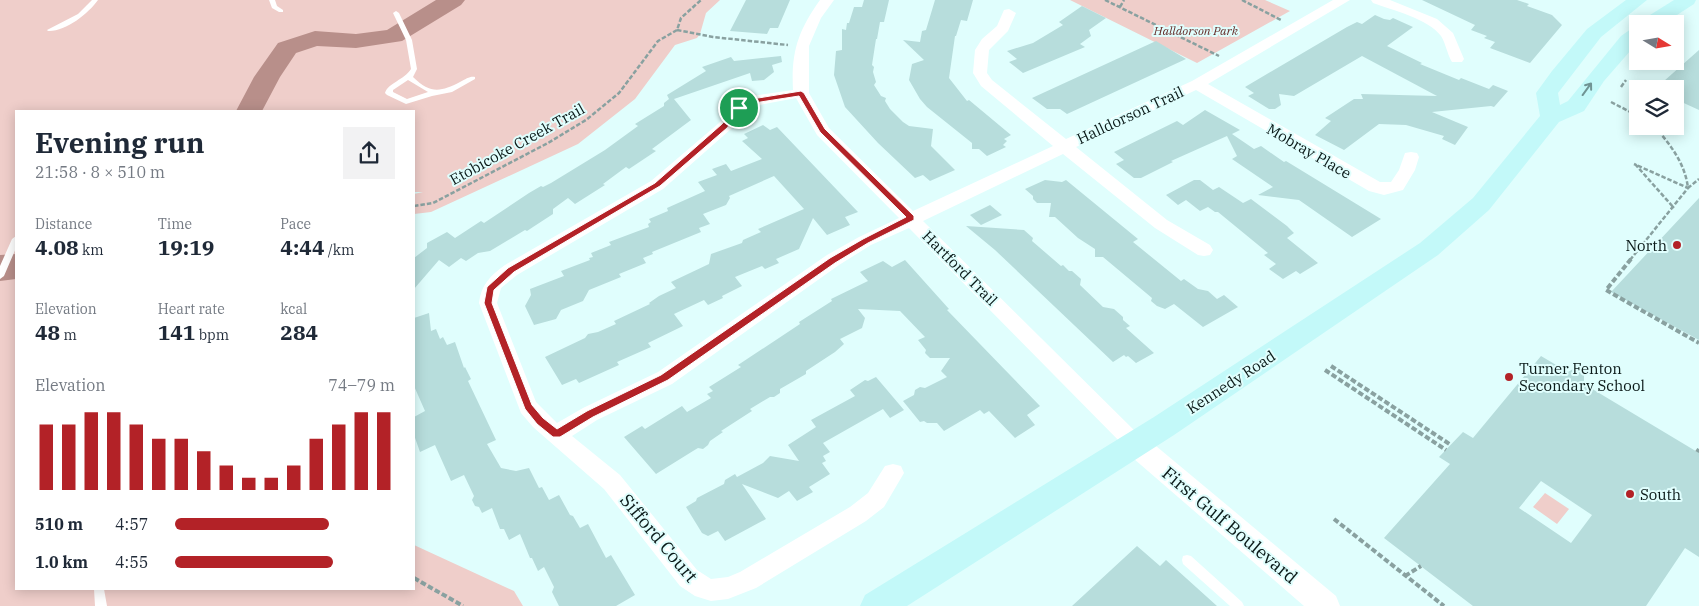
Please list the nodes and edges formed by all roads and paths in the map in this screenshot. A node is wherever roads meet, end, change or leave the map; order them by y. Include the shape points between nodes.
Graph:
1 (94, 0) edge
2 (272, 0) edge
3 (701, 0) edge
4 (827, 0) edge
5 (1105, 0) edge
6 (1124, 0) edge
7 (1242, 0) edge
8 (1344, 0) edge
9 (1378, 0) edge
10 (1638, 0) edge
11 (1687, 0) edge
12 (1120, 7) junction
13 (281, 11) dead end
14 (1009, 14) dead end
15 (397, 15) dead end
16 (1663, 15) edge
17 (1296, 27) junction
18 (50, 30) dead end
19 (677, 30) junction
20 (1629, 39) edge
21 (409, 40) joint
22 (802, 46) junction
23 (1457, 59) dead end
24 (1232, 63) junction
25 (409, 76) junction
26 (473, 78) dead end
27 (1626, 80) dead end
28 (1197, 84) junction
29 (1621, 87) dead end
30 (434, 92) junction
31 (801, 93) junction
32 (1610, 102) dead end
33 (1629, 112) edge
34 (1551, 117) junction
35 (1661, 135) edge
36 (1064, 146) junction
37 (1410, 157) dead end
38 (1699, 179) edge
39 (1688, 188) junction
40 (415, 206) edge
41 (1674, 208) junction
42 (911, 218) junction
43 (15, 241) edge
44 (1204, 250) dead end
45 (0, 276) edge
46 (1699, 343) edge
47 (1331, 366) dead end
48 (1325, 370) dead end
49 (1363, 387) junction
50 (1358, 392) junction
51 (1386, 402) junction
52 (1382, 408) junction
53 (1410, 418) junction
54 (1406, 423) junction
55 (557, 434) junction
56 (1135, 444) junction
57 (1451, 445) dead end
58 (1446, 450) dead end
59 (893, 473) dead end
60 (1334, 519) dead end
61 (1187, 560) dead end
62 (1421, 566) dead end
63 (1405, 576) junction
64 (415, 579) edge
65 (100, 590) edge
66 (101, 606) edge
67 (464, 606) edge
68 (877, 606) edge
69 (1238, 606) edge
70 (1326, 606) edge
71 (1444, 606) edge

1 - 18 lane via 80,17
2 - 13 lane via 274,7
3 - 19 path, Etobicoke Creek Trail via 681,18
4 - 22 street via 814,18
5 - 12 path
6 - 12 path
7 - 17 path
8 - 17 street, Halldorson Trail
9 - 23 street via 1431,21 1447,34
10 - 34 main road via 1594,33 1559,75 1547,93
11 - 16 main road
12 - 24 path
14 - 36 street via 1003,28 982,50 980,73 986,83
15 - 21 lane
17 - 24 street, Halldorson Trail
19 - 22 path via 713,38
19 - 40 path, Etobicoke Creek Trail via 658,42 619,93 586,120 433,203
34 -> 20 main road, Kennedy Road via 1576,106
21 - 25 lane via 414,68
22 - 31 street
24 - 28 street, Halldorson Trail
25 - 30 lane
25 - 30 lane via 389,93 406,102
26 - 30 lane via 450,90
27 - 29 path
28 - 36 street, Halldorson Trail
28 - 37 street, Mobray Place via 1375,187 1384,190 1396,186 1407,170
31 - 42 street, Hartford Trail via 823,131
31 - 55 street via 744,104 725,126 657,185 511,270 490,289 488,303 528,407
32 - 33 path
34 - 56 main road, Kennedy Road via 1481,204 1429,249
35 - 39 path via 1687,178
36 - 42 street, Halldorson Trail
36 - 44 street via 1160,224
38 - 39 path
39 - 41 path
39 - 41 path via 1634,164
41 - 46 path via 1606,290
42 - 55 street via 833,260 664,378
42 - 56 street, Hartford Trail
43 - 45 lane
47 - 49 path
48 - 50 path
49 - 50 path
49 - 51 path
50 - 52 path
51 - 52 path
51 - 53 path
52 - 54 path
53 - 54 path
53 - 57 path
54 - 58 path
55 - 59 street, Sifford Court via 612,482 680,569 704,589 732,587 748,580 858,514 876,500
56 - 68 main road, Kennedy Road
56 - 70 street, First Gulf Boulevard
60 - 63 path
61 - 69 lane
62 - 63 path
63 - 71 path
64 - 67 path
65 - 66 lane

